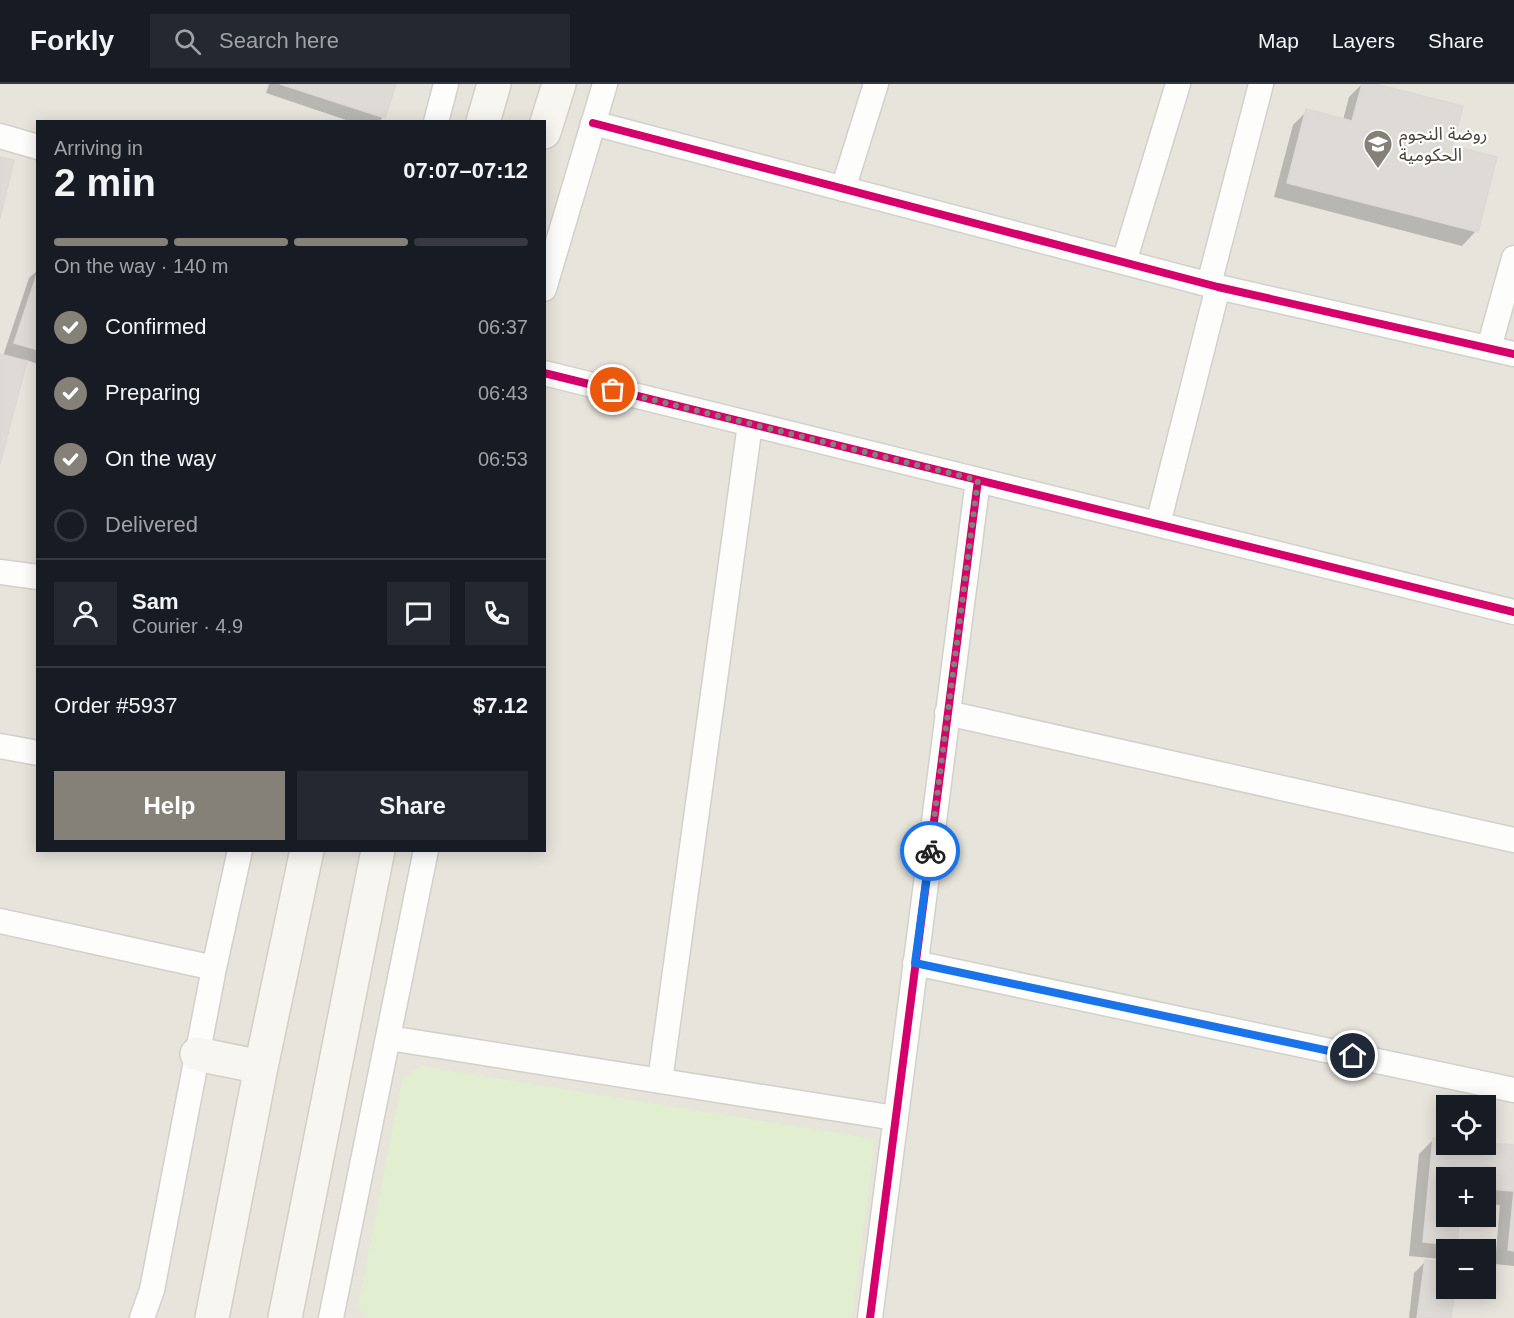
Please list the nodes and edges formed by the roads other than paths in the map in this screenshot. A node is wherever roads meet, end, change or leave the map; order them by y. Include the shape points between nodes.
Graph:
1 (447, 84) edge
2 (494, 84) edge
3 (559, 84) edge
4 (605, 84) edge
5 (876, 84) edge
6 (1178, 84) edge
7 (1261, 84) edge
8 (437, 120) edge
9 (484, 120) edge
10 (593, 123) junction
11 (546, 126) edge
12 (0, 136) edge
13 (36, 146) edge
14 (843, 189) junction
15 (1514, 258) edge
16 (1124, 262) junction
17 (546, 282) edge
18 (1214, 286) junction
19 (1489, 348) junction
20 (1514, 354) edge
21 (546, 373) edge
22 (750, 424) junction
23 (978, 480) junction
24 (1158, 524) junction
25 (0, 572) edge
26 (36, 577) edge
27 (1514, 612) edge
28 (947, 713) junction
29 (0, 746) edge
30 (36, 753) edge
31 (1514, 840) edge
32 (240, 852) edge
33 (307, 852) edge
34 (378, 852) edge
35 (426, 852) edge
36 (0, 921) edge
37 (915, 963) junction
38 (213, 968) junction
39 (389, 1038) junction
40 (197, 1054) junction
41 (261, 1067) junction
42 (660, 1081) junction
43 (1514, 1090) edge
44 (895, 1118) junction
45 (142, 1318) edge
46 (212, 1318) edge
47 (285, 1318) edge
48 (331, 1318) edge
49 (870, 1318) edge

1 - 8 street
2 - 9 main road
3 - 11 main road
4 - 10 street
5 - 14 street
6 - 16 street
7 - 18 street
10 - 14 street
10 - 17 street
12 - 13 street
14 - 16 street
15 - 19 street
16 - 18 street
18 - 19 street
18 - 24 street
19 - 20 street
21 - 22 street
22 - 23 street
22 - 42 street
23 - 24 street
23 - 28 street
24 - 27 street
25 - 26 street
28 - 31 street
28 - 37 street
29 - 30 street
32 - 38 street
33 - 41 main road
34 - 47 main road
35 - 39 street
36 - 38 street
37 - 43 street
37 - 44 street
38 - 40 street
39 - 42 street
39 - 48 street
40 - 41 main road
40 - 45 street via 152,1290
41 - 46 main road
42 - 44 street
44 - 49 street

